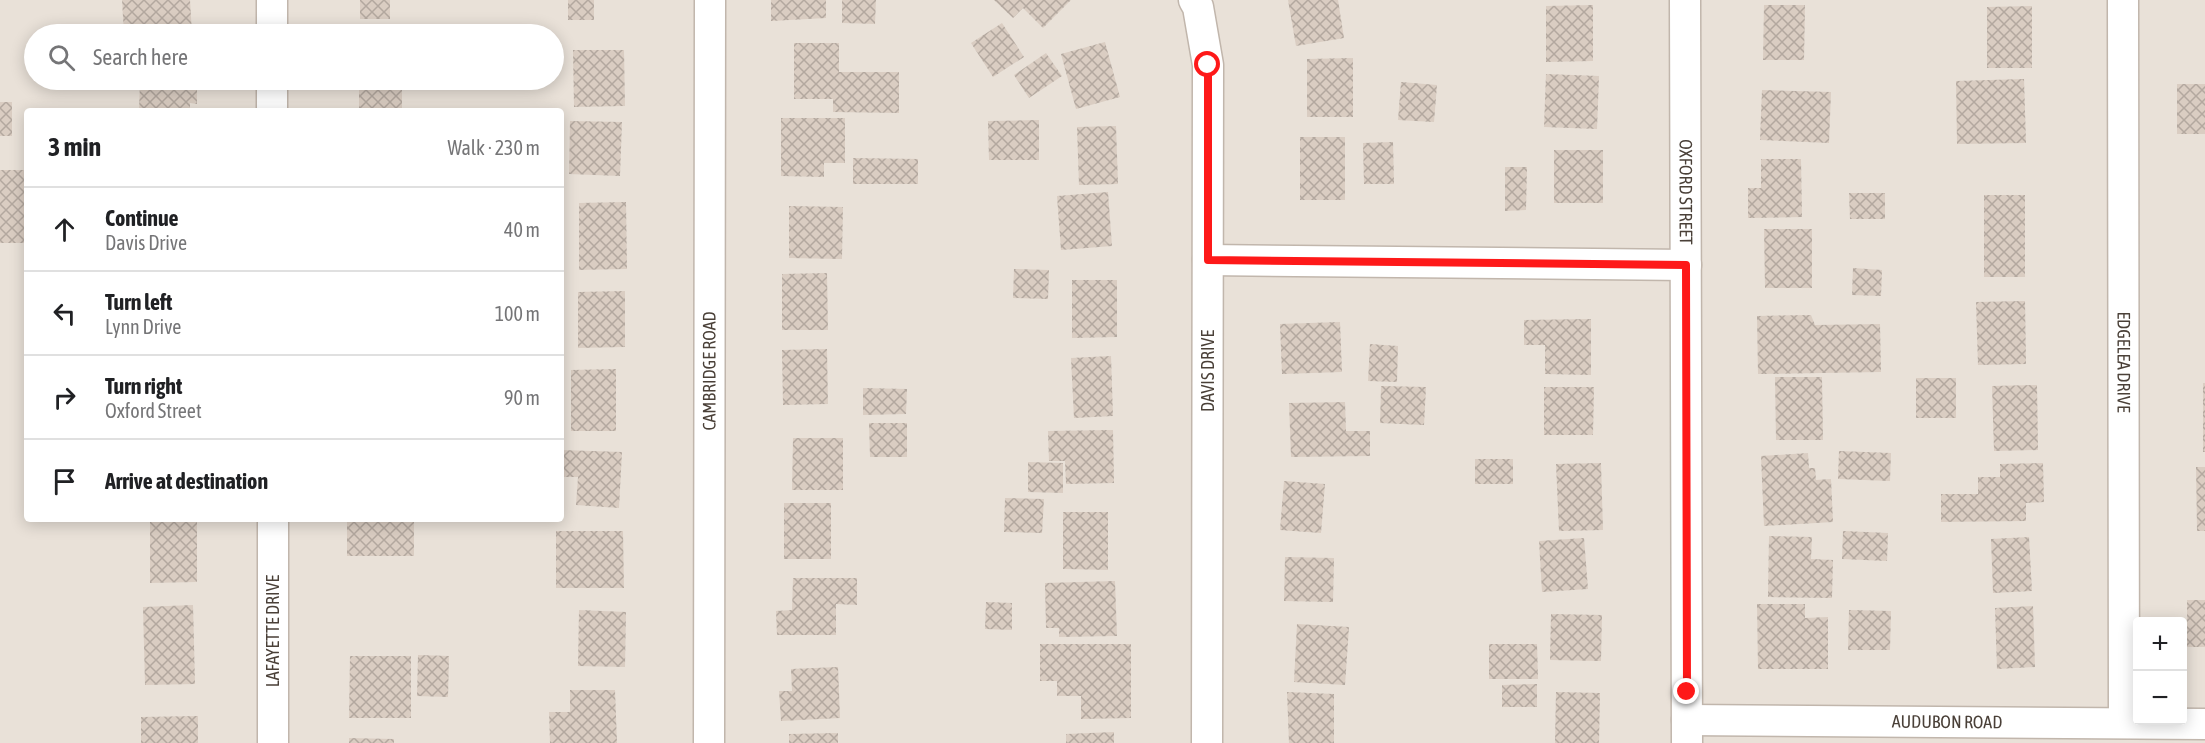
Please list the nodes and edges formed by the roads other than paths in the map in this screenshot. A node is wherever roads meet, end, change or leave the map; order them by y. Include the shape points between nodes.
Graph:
1 (272, 0) edge
2 (710, 0) edge
3 (1194, 0) edge
4 (1685, 0) edge
5 (2123, 0) edge
6 (272, 24) edge
7 (272, 90) edge
8 (272, 108) edge
9 (1208, 260) junction
10 (1686, 265) junction
11 (273, 522) edge
12 (2124, 723) junction
13 (2205, 724) edge
14 (1687, 732) edge
15 (273, 743) edge
16 (709, 743) edge
17 (1207, 743) edge

1 - 6 street
2 - 16 street, CAMBRIDGE ROAD
3 - 9 street, DAVIS DRIVE via 1208,65
4 - 10 street, OXFORD STREET
5 - 12 street, EDGELEA DRIVE
7 - 8 street
9 - 10 street
9 - 17 street, DAVIS DRIVE
10 - 14 street, OXFORD STREET
11 - 15 street, LAFAYETTE DRIVE
12 - 13 street, AUDUBON ROAD
12 - 14 street, AUDUBON ROAD

